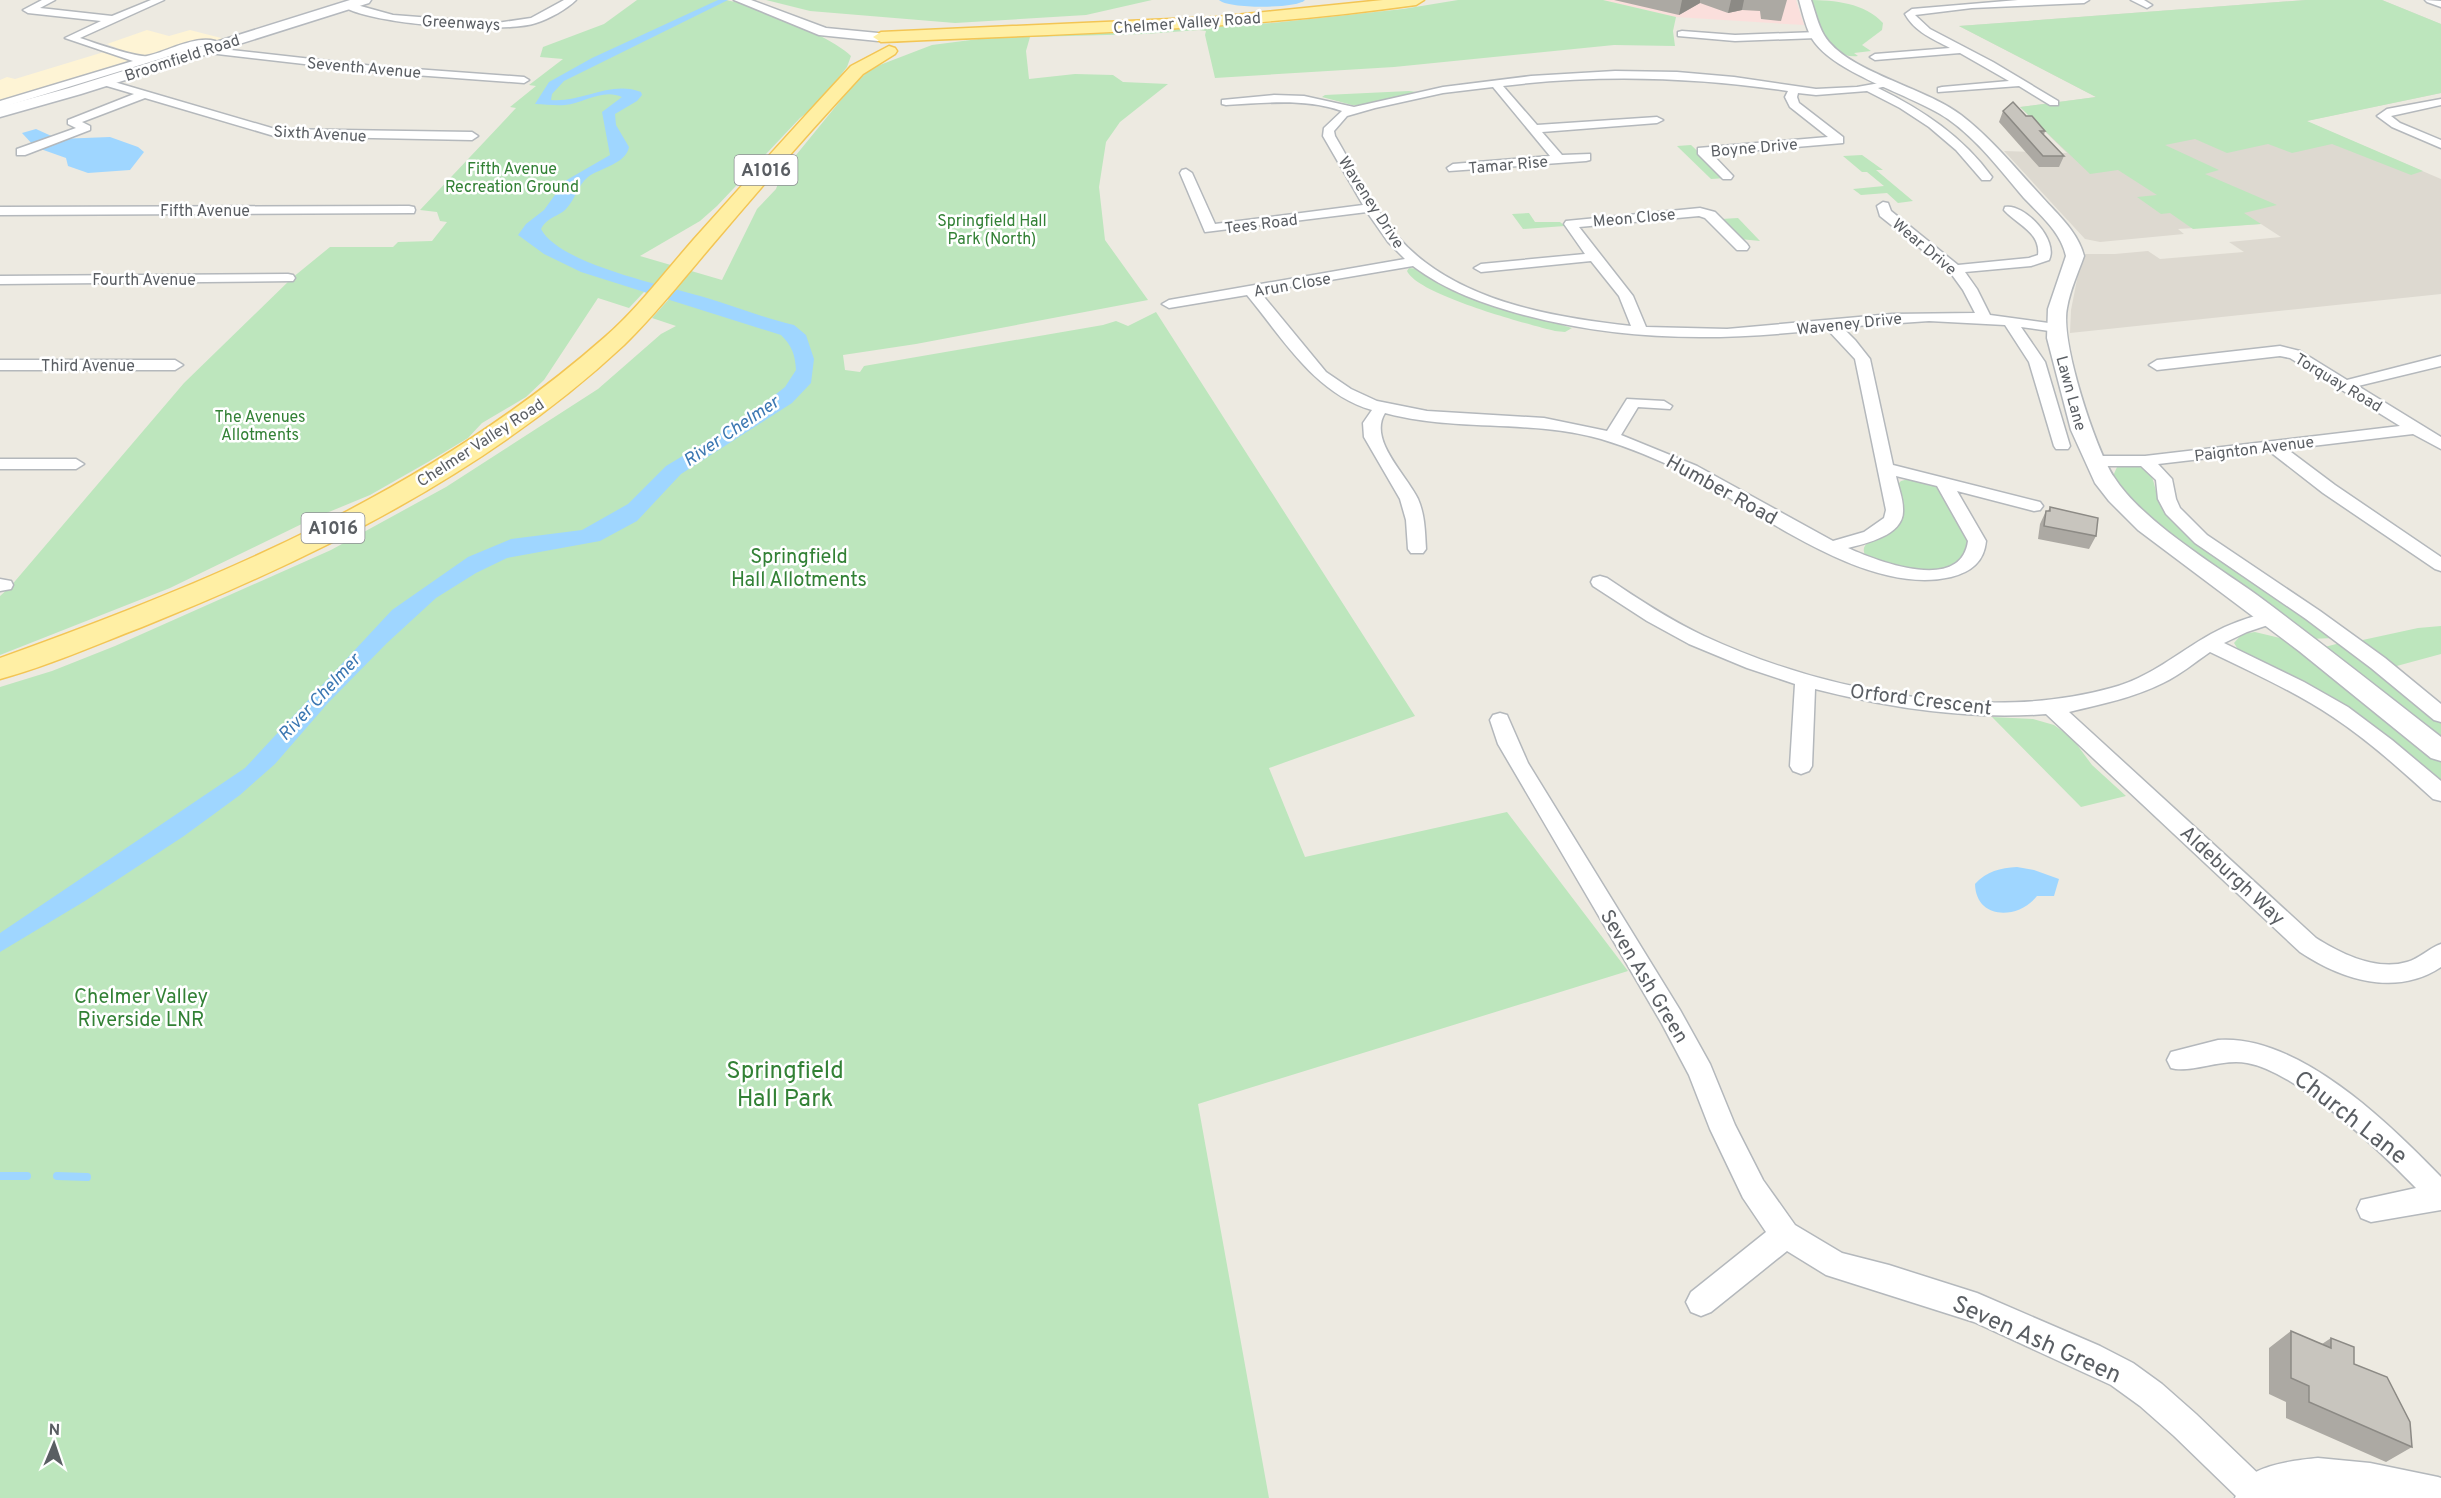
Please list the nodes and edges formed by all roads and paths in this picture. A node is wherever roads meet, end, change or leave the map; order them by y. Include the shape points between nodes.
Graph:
1 (50, 0) edge
2 (159, 0) edge
3 (364, 0) edge
4 (570, 0) edge
5 (740, 0) edge
6 (1416, 0) edge
7 (1805, 0) edge
8 (2084, 0) edge
9 (2136, 0) edge
10 (2430, 0) edge
11 (2051, 1) edge
12 (1968, 2) edge
13 (2441, 4) edge
14 (346, 5) junction
15 (2147, 5) dead end
16 (113, 19) junction
17 (824, 32) junction
18 (1682, 34) dead end
19 (956, 35) junction
20 (1817, 35) junction
21 (886, 43) junction
22 (211, 48) junction
23 (855, 49) junction
24 (1961, 50) junction
25 (1875, 57) dead end
26 (145, 61) junction
27 (857, 70) junction
28 (524, 80) dead end
29 (104, 82) junction
30 (1495, 83) junction
31 (1887, 83) junction
32 (2021, 83) junction
33 (844, 84) junction
34 (1869, 88) junction
35 (1794, 90) junction
36 (1942, 90) dead end
37 (142, 95) junction
38 (1226, 102) dead end
39 (2441, 102) edge
40 (2054, 103) dead end
41 (0, 105) edge
42 (1351, 110) junction
43 (0, 112) edge
44 (1657, 120) dead end
45 (1534, 129) junction
46 (472, 136) dead end
47 (2441, 144) edge
48 (21, 152) dead end
49 (1586, 157) dead end
50 (1559, 159) junction
51 (1453, 168) dead end
52 (1186, 173) dead end
53 (1727, 176) dead end
54 (1986, 177) dead end
55 (1883, 206) dead end
56 (1372, 208) junction
57 (0, 210) edge
58 (409, 210) dead end
59 (2010, 210) dead end
60 (1742, 247) dead end
61 (1594, 257) junction
62 (1415, 261) junction
63 (1481, 268) dead end
64 (1955, 270) junction
65 (288, 278) dead end
66 (0, 280) edge
67 (1252, 291) junction
68 (1169, 304) dead end
69 (1983, 318) junction
70 (2010, 321) junction
71 (1830, 324) junction
72 (2056, 328) junction
73 (1640, 332) junction
74 (2441, 361) edge
75 (0, 365) edge
76 (175, 365) dead end
77 (2157, 365) dead end
78 (2344, 385) junction
79 (1664, 406) dead end
80 (1380, 409) junction
81 (2414, 429) junction
82 (1612, 436) junction
83 (2441, 444) edge
84 (2062, 446) dead end
85 (2273, 446) junction
86 (2145, 460) junction
87 (2094, 461) junction
88 (0, 464) edge
89 (76, 464) dead end
90 (1886, 468) junction
91 (1942, 482) junction
92 (2034, 506) dead end
93 (1831, 547) junction
94 (1417, 549) dead end
95 (2441, 565) edge
96 (1600, 582) dead end
97 (2270, 618) junction
98 (2209, 644) junction
99 (0, 669) edge
100 (1804, 681) junction
101 (2052, 708) junction
102 (2441, 715) edge
103 (1500, 720) dead end
104 (2441, 751) edge
105 (1801, 766) dead end
106 (2441, 793) edge
107 (2441, 954) edge
108 (2180, 1060) dead end
109 (2441, 1197) edge
110 (2371, 1209) dead end
111 (1785, 1235) junction
112 (1701, 1302) dead end
113 (2257, 1497) edge
114 (2438, 1498) edge

1 - 16 street via 28,10
2 - 16 street
3 - 14 main road, Broomfield Road
4 - 14 street, Greenways via 534,21 497,26 392,18
5 - 17 street
6 - 19 main road, Chelmer Valley Road / A1016 via 1298,14
7 - 20 street, Lawn Lane
8 - 11 street
9 - 15 street
10 - 13 street
11 - 12 street
12 - 24 street via 1910,14 1917,25
14 - 22 main road, Broomfield Road
16 - 26 street via 70,38
17 - 21 street
17 - 23 street
18 - 20 street via 1735,38
19 - 21 main road, Chelmer Valley Road / A1016
19 - 33 main road, A1016 via 888,58
20 - 31 street, Lawn Lane via 1838,58
21 - 23 main road via 870,53
21 - 27 main road, Chelmer Valley Road / A1016
22 - 26 street, Seventh Avenue via 201,43
22 - 28 street, Seventh Avenue via 374,69
22 - 29 main road, Broomfield Road
23 - 27 main road
24 - 25 street
24 - 32 street
26 - 41 street, Seventh Avenue
27 - 33 main road, Chelmer Valley Road / A1016
29 - 37 street, Sixth Avenue
29 - 43 main road, Broomfield Road
30 - 35 street, Waveney Drive via 1657,74
30 - 42 street, Waveney Drive
30 - 45 street, Tamar Rise
31 - 34 street, Waveney Drive
31 - 72 street, Lawn Lane via 1959,120 2060,226 2075,256 2057,309
32 - 36 street
32 - 40 street
33 - 99 main road, Chelmer Valley Road / A1016 via 631,324 534,408 461,457 278,557 191,596
34 - 35 street, Waveney Drive via 1837,92
34 - 54 street via 1929,120
35 - 53 street, Boyne Drive via 1794,105 1839,140 1702,151
37 - 46 street, Sixth Avenue via 274,132
37 - 48 street via 72,122 86,128
38 - 42 street via 1313,99
39 - 47 street via 2383,116
42 - 56 street, Waveney Drive via 1331,124 1329,136
44 - 45 street, Tamar Rise
45 - 50 street, Tamar Rise
49 - 50 street
50 - 51 street, Tamar Rise
52 - 56 street, Tees Road via 1209,229
55 - 64 street, Wear Drive via 1885,213
56 - 62 street, Waveney Drive via 1392,238
57 - 58 street, Fifth Avenue
59 - 64 street via 2039,234 2045,247 2044,257
60 - 61 street, Meon Close via 1710,215 1700,212 1571,224
61 - 63 street
61 - 73 street, Meon Close via 1633,306
62 - 67 street, Arun Close
62 - 73 street, Waveney Drive via 1451,284 1498,303 1580,324
64 - 69 street, Wear Drive via 1970,289
65 - 66 street, Fourth Avenue
67 - 68 street, Arun Close
67 - 80 street, Humber Road via 1327,380 1344,393
69 - 70 street, Waveney Drive
69 - 71 street, Waveney Drive via 1914,317
70 - 72 street, Waveney Drive
70 - 84 street, Lawn Lane via 2037,362
71 - 73 street, Waveney Drive via 1730,333
71 - 90 street via 1862,359
72 - 87 street, Lawn Lane via 2081,430
74 - 78 street
75 - 76 street, Third Avenue
77 - 78 street, Torquay Road via 2280,351 2301,357
78 - 81 street, Torquay Road
79 - 82 street via 1633,402
80 - 82 street, Humber Road via 1420,417 1545,423
80 - 94 street via 1371,423 1372,437 1409,499
81 - 83 street, Torquay Road
81 - 85 street, Paignton Avenue
82 - 93 street, Humber Road via 1694,470
85 - 86 street, Paignton Avenue
85 - 95 street
86 - 87 street, Paignton Avenue
86 - 102 street via 2164,479 2172,510 2196,535 2339,634
87 - 97 street, Lawn Lane via 2117,496 2146,525
88 - 89 street
90 - 91 street
90 - 93 street via 1894,503 1892,521 1874,533
91 - 92 street
91 - 93 street, Humber Road via 1977,541 1974,557 1960,569 1945,574 1909,575 1872,566
96 - 100 street, Orford Crescent via 1708,646
97 - 98 street, Orford Crescent via 2247,624
97 - 104 street, Lawn Lane
98 - 101 street, Orford Crescent via 2137,687
98 - 106 street via 2327,703
100 - 101 street, Orford Crescent via 1951,707
100 - 105 street
101 - 107 street, Aldeburgh Way via 2322,955 2343,964 2404,973
103 - 111 street, Seven Ash Green via 1519,765 1671,1017 1701,1072 1753,1189
108 - 109 street, Church Lane via 2215,1050 2255,1053 2282,1064 2352,1113 2415,1168
109 - 110 street
111 - 112 street
111 - 113 street, Seven Ash Green via 1836,1265 1977,1308 2122,1374 2185,1425
113 - 114 street via 2277,1485 2305,1479 2336,1479

